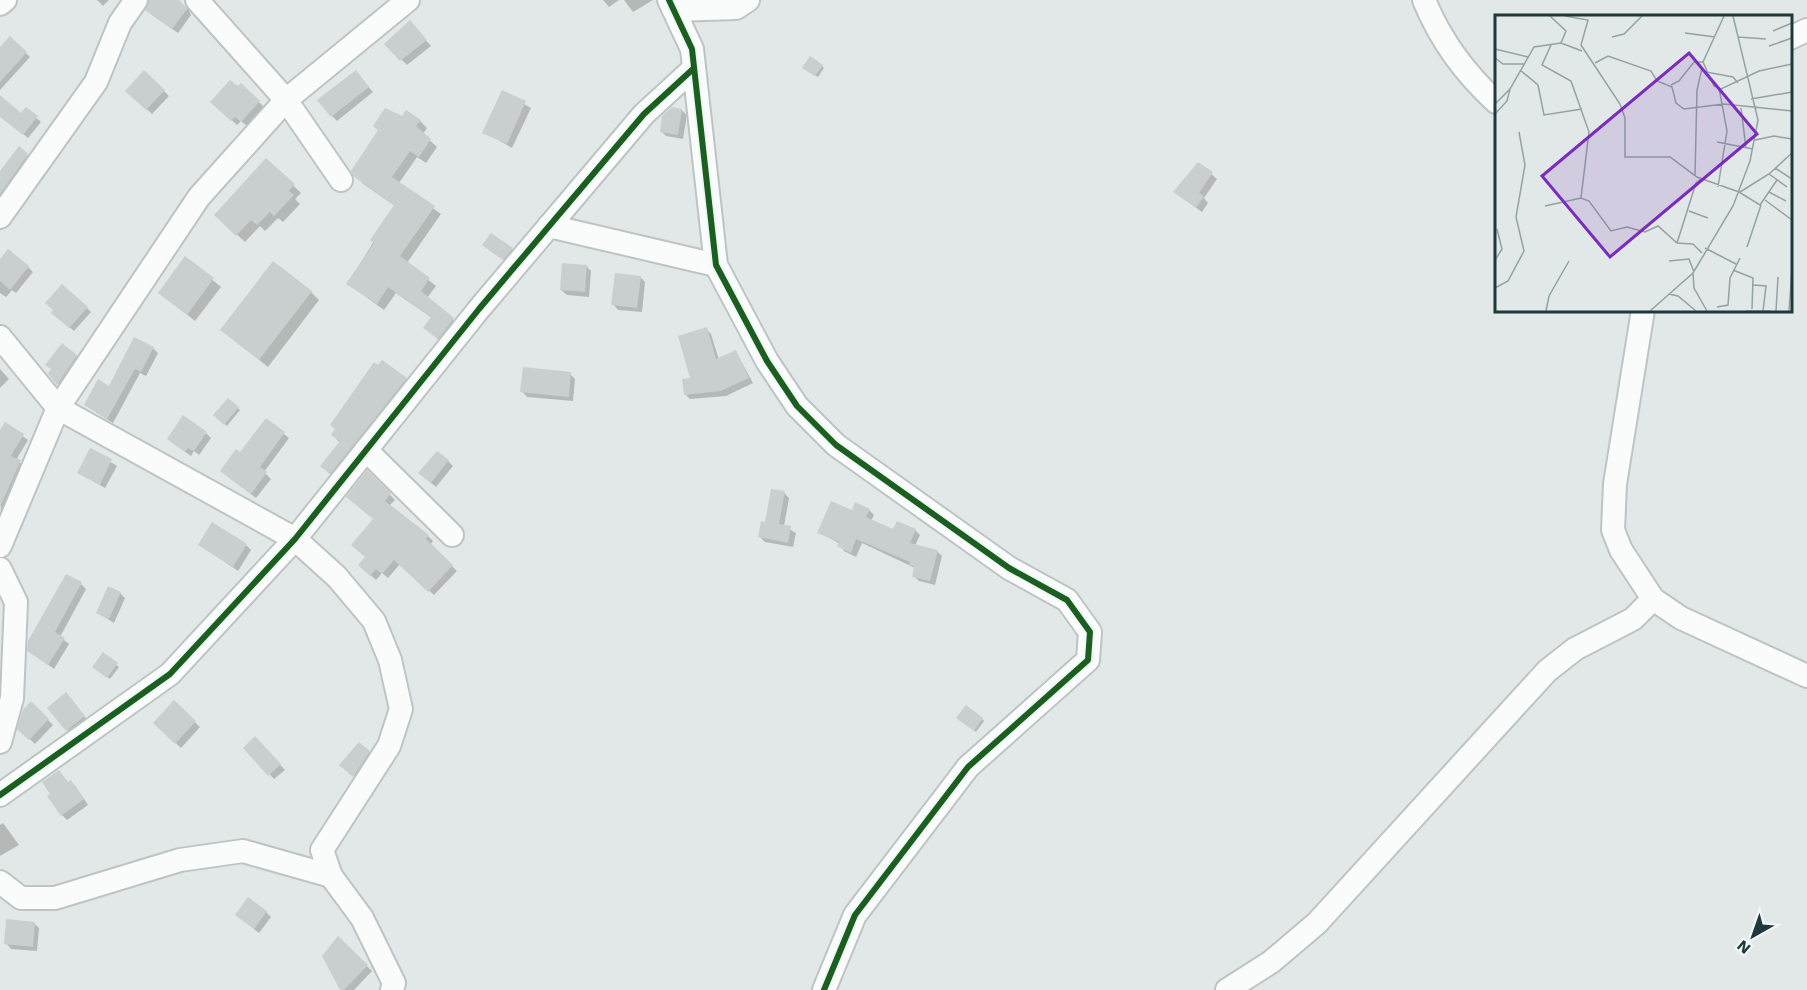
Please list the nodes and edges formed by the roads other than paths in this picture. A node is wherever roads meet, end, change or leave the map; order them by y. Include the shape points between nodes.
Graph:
1 (5, 0) edge
2 (136, 0) edge
3 (196, 0) edge
4 (408, 0) edge
5 (748, 0) edge
6 (1424, 0) edge
7 (0, 4) edge
8 (672, 5) edge
9 (1807, 30) edge
10 (1792, 38) edge
11 (693, 69) junction
12 (286, 100) junction
13 (1495, 100) edge
14 (341, 180) dead end
15 (0, 217) edge
16 (549, 226) junction
17 (716, 266) junction
18 (1643, 312) edge
19 (0, 337) edge
20 (58, 408) junction
21 (366, 450) junction
22 (452, 535) dead end
23 (295, 539) junction
24 (0, 546) edge
25 (0, 569) edge
26 (1653, 599) junction
27 (1807, 676) edge
28 (0, 742) edge
29 (0, 795) edge
30 (331, 876) junction
31 (0, 882) edge
32 (392, 990) edge
33 (824, 990) edge
34 (1227, 990) edge

1 - 7 street
2 - 15 street via 120,23 96,82
3 - 12 street
4 - 12 street
5 - 8 street via 736,8
6 - 13 street via 1436,31 1467,74
8 - 11 street via 692,49
9 - 10 street
11 - 16 street via 644,114
11 - 17 street
12 - 14 street
12 - 20 street via 199,197
16 - 17 street
16 - 21 street
17 - 33 street via 797,406 836,445 1009,568 1067,600 1090,632 1088,660 968,767 855,915
18 - 26 street via 1615,484 1613,530 1621,550
19 - 20 street
20 - 23 street
20 - 24 street
21 - 22 street
21 - 23 street
23 - 29 street via 170,674
23 - 30 street via 337,577 374,621 390,660 401,709 389,746 321,850
25 - 28 street via 16,602 12,698
26 - 27 street via 1681,618
26 - 34 street via 1633,619 1575,649 1547,671 1317,923 1271,962
30 - 31 street via 243,851 180,860 55,898 21,898
30 - 32 street via 362,918 394,983

